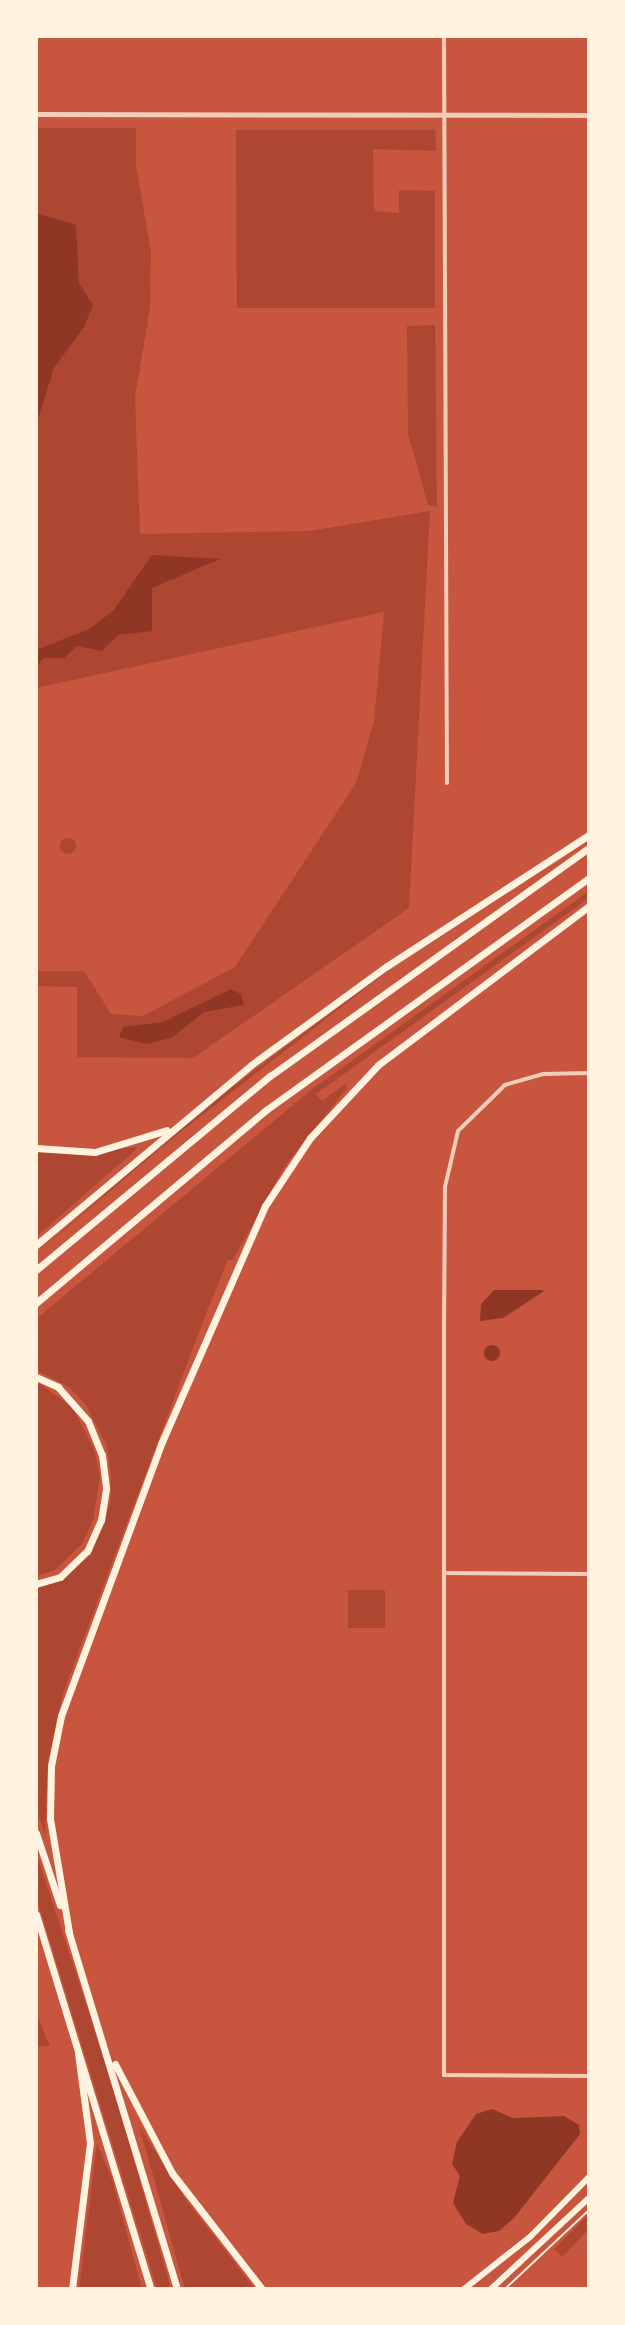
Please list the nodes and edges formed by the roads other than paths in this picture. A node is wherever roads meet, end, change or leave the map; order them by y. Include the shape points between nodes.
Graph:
1 (444, 36) edge
2 (36, 114) edge
3 (444, 114) junction
4 (589, 115) edge
5 (447, 783) dead end
6 (589, 835) edge
7 (589, 849) edge
8 (589, 878) edge
9 (589, 906) edge
10 (589, 1073) edge
11 (177, 1125) junction
12 (36, 1148) edge
13 (36, 1245) edge
14 (36, 1270) edge
15 (36, 1303) edge
16 (36, 1377) edge
17 (444, 1573) junction
18 (589, 1574) edge
19 (36, 1584) edge
20 (36, 1833) edge
21 (36, 1914) edge
22 (36, 1924) edge
23 (69, 1932) junction
24 (45, 1941) junction
25 (74, 2030) junction
26 (102, 2033) junction
27 (589, 2076) edge
28 (589, 2177) edge
29 (589, 2198) edge
30 (72, 2289) edge
31 (151, 2289) edge
32 (177, 2289) edge
33 (262, 2289) edge
34 (464, 2289) edge
35 (491, 2289) edge

1 - 3 street
2 - 3 street
3 - 4 street
3 - 5 street
6 - 11 highway via 387,966
7 - 14 highway via 279,1069
8 - 15 highway via 266,1110
9 - 23 highway via 378,1065 310,1138 266,1206 161,1444 60,1716 50,1818
10 - 17 street via 522,1078 476,1109 450,1147 445,1187
11 - 12 highway via 111,1149
11 - 13 highway
16 - 19 highway via 58,1387 88,1421 102,1455 106,1489 101,1520 87,1551 60,1577
17 - 18 street
17 - 27 street via 444,2075
20 - 23 highway
21 - 24 highway
22 - 24 highway
23 - 26 highway
24 - 25 highway
25 - 30 highway via 90,2143
25 - 31 highway
26 - 32 highway
26 - 33 highway via 172,2173
28 - 34 main road via 531,2236
29 - 35 main road

